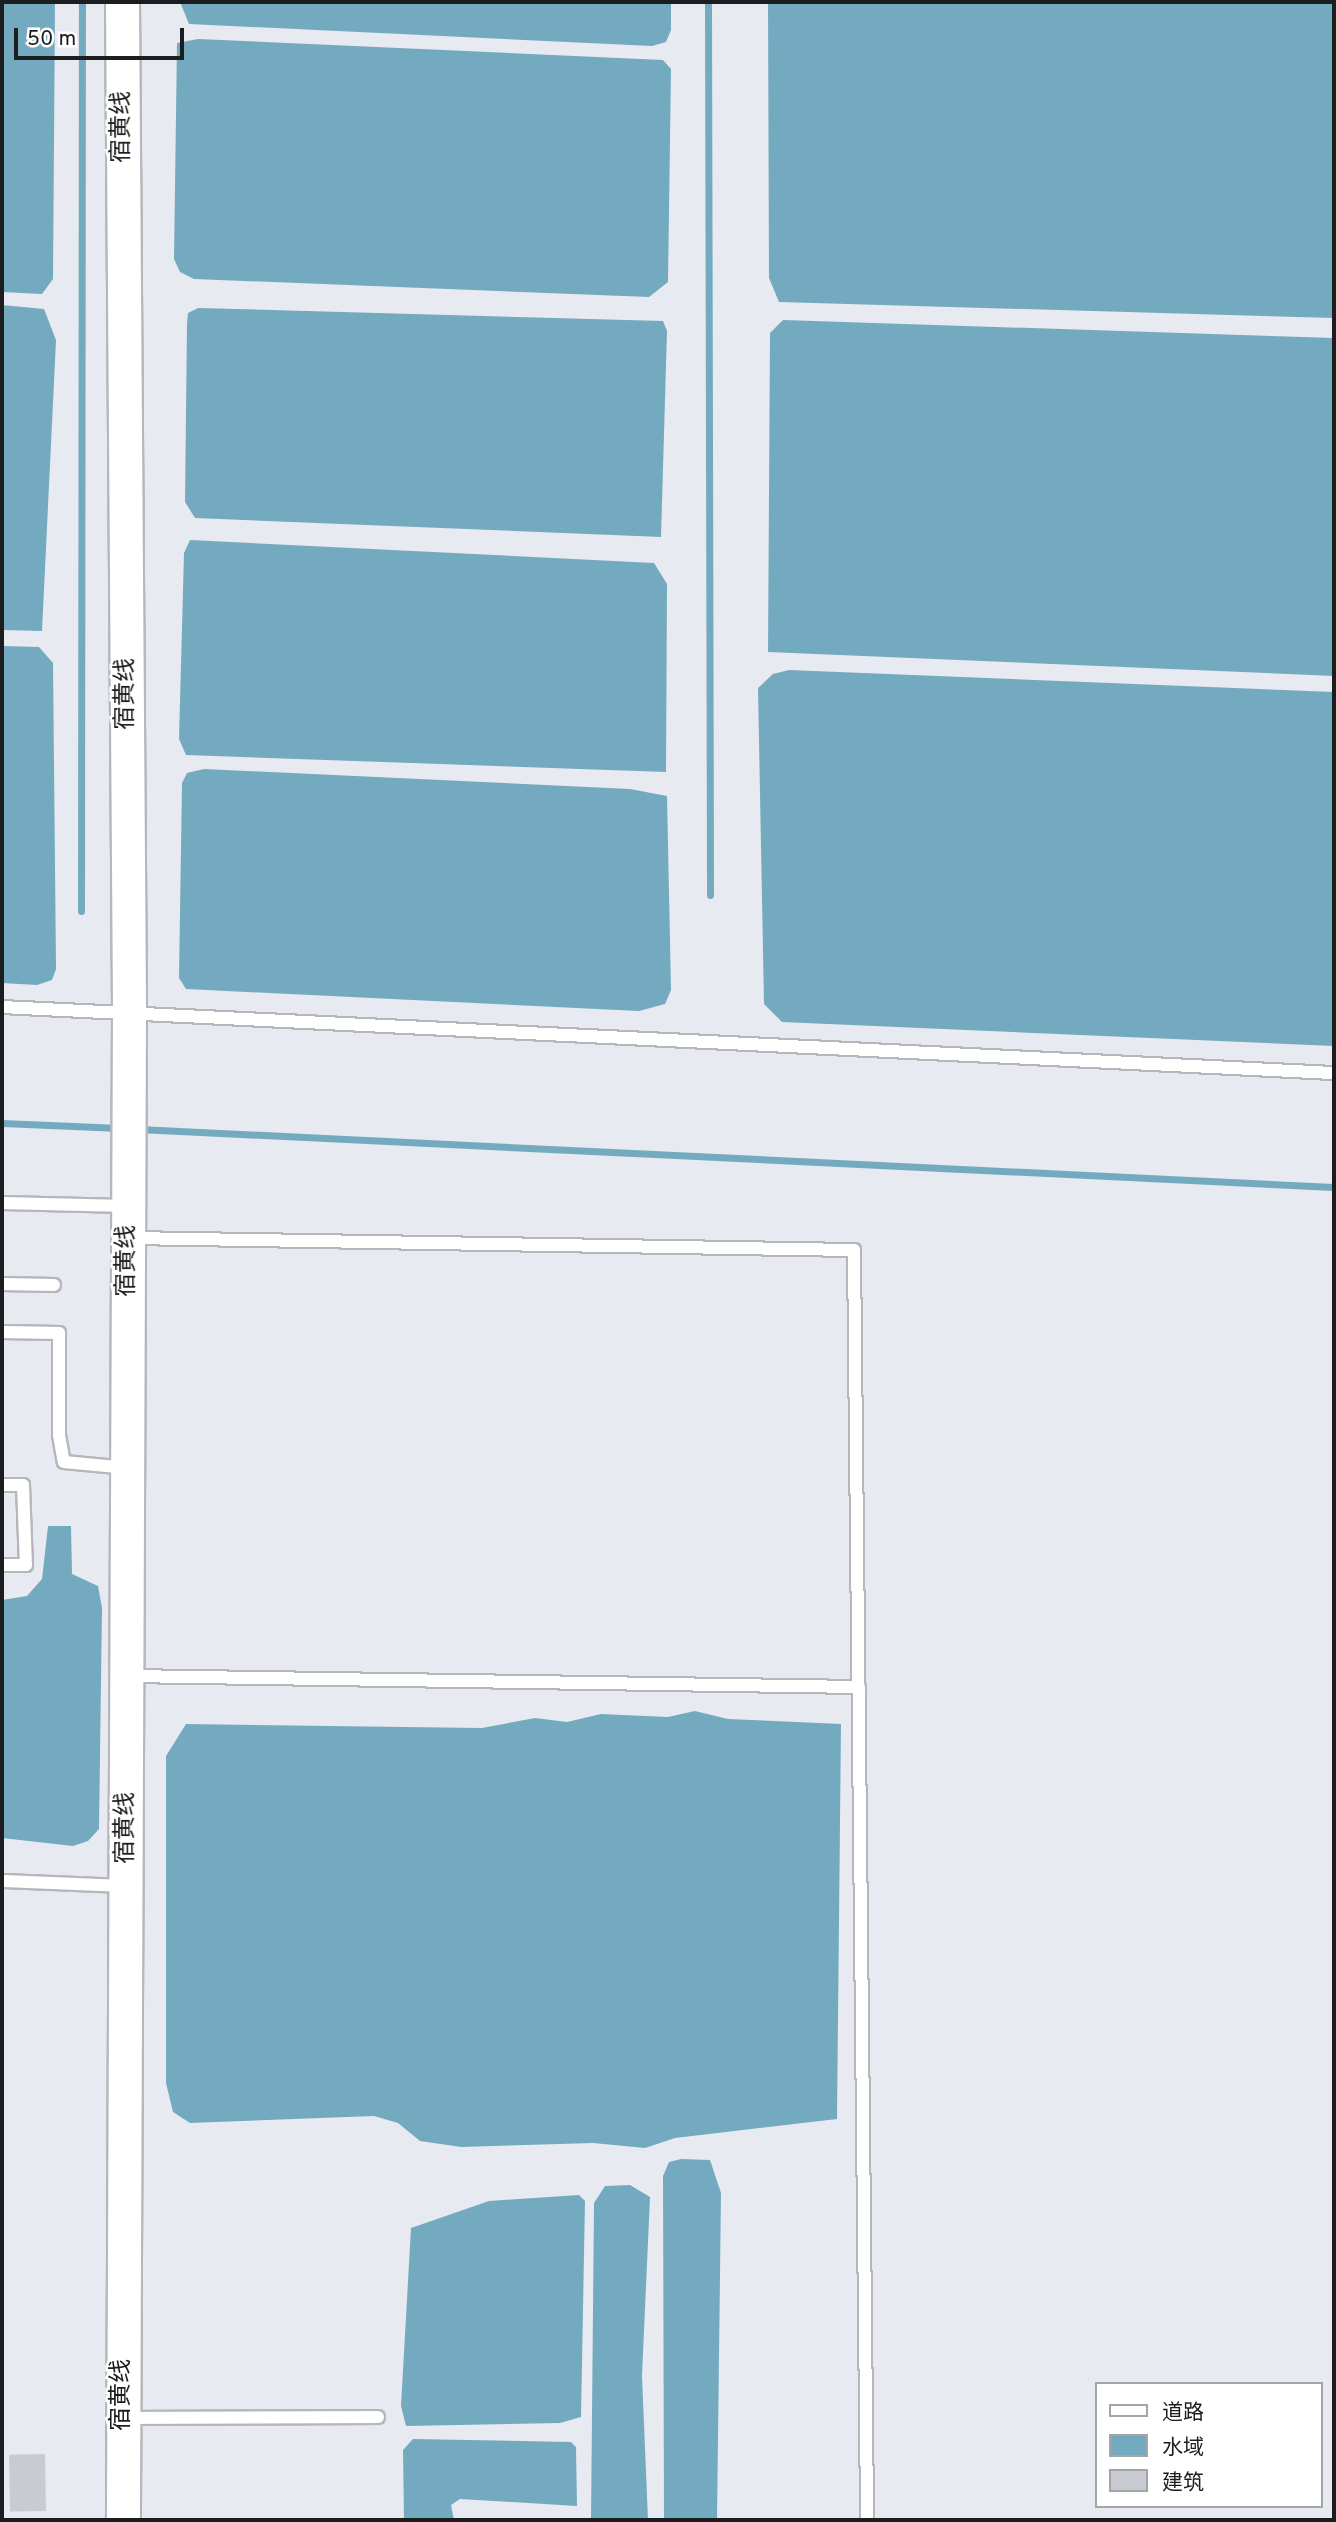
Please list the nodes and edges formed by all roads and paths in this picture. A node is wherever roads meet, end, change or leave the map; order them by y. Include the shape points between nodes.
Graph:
1 (122, 2) edge
2 (2, 1007) edge
3 (129, 1012) junction
4 (1334, 1073) edge
5 (2, 1203) edge
6 (128, 1209) junction
7 (2, 1283) edge
8 (54, 1285) dead end
9 (2, 1332) edge
10 (128, 1468) junction
11 (2, 1485) edge
12 (2, 1565) edge
13 (127, 1676) junction
14 (859, 1688) junction
15 (2, 1881) edge
16 (126, 1886) junction
17 (378, 2417) dead end
18 (123, 2418) junction
19 (122, 2520) edge
20 (867, 2520) edge

1 - 3 main road, 宿黄线
2 - 3 lane
3 - 4 lane
3 - 6 main road, 宿黄线
5 - 6 lane
6 - 10 main road, 宿黄线
6 - 14 lane via 854,1250
7 - 8 lane
9 - 10 lane via 60,1333 59,1434 64,1462
10 - 13 main road, 宿黄线
11 - 12 lane via 23,1485 26,1565
13 - 14 lane
13 - 16 main road, 宿黄线
14 - 20 lane
15 - 16 lane
16 - 18 main road, 宿黄线
17 - 18 lane
18 - 19 main road, 宿黄线

